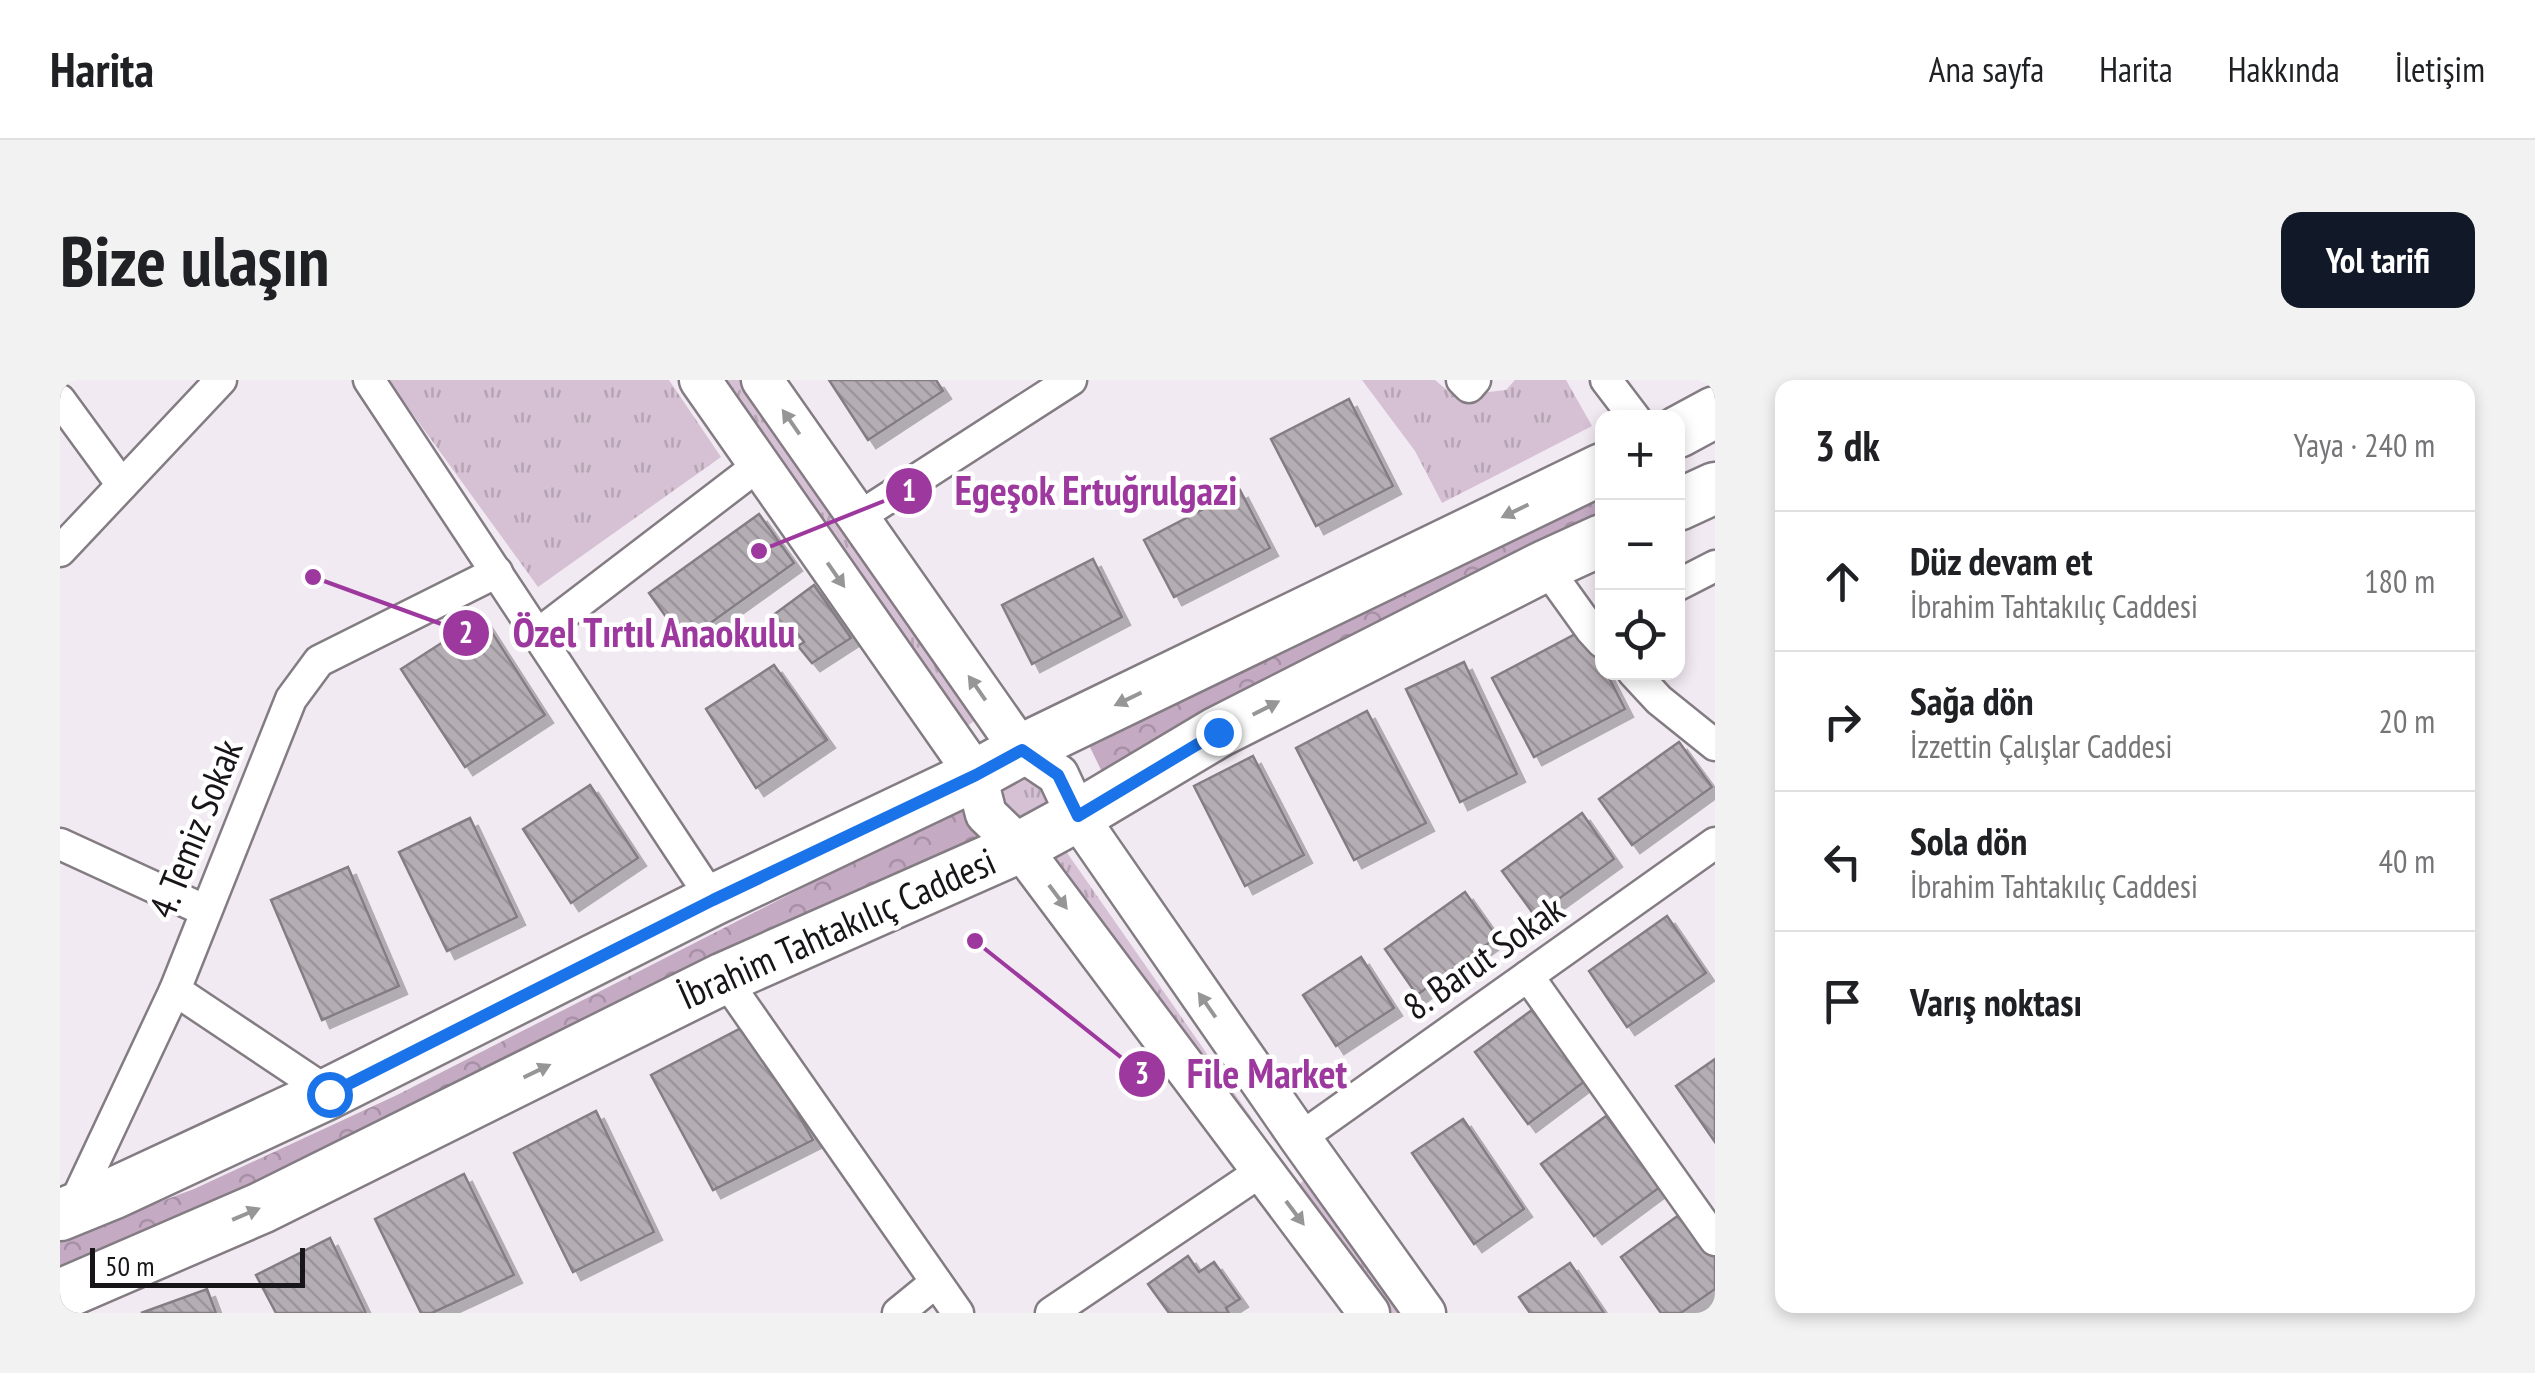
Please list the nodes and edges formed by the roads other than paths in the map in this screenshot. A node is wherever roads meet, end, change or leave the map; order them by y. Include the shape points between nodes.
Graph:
1 (221, 380) edge
2 (369, 380) edge
3 (700, 380) edge
4 (762, 380) edge
5 (1071, 380) edge
6 (1606, 380) edge
7 (60, 400) edge
8 (1629, 410) edge
9 (1715, 412) edge
10 (1685, 428) edge
11 (760, 465) junction
12 (1595, 471) edge
13 (122, 484) junction
14 (1715, 488) edge
15 (1685, 502) edge
16 (857, 518) junction
17 (1595, 543) edge
18 (60, 551) edge
19 (1545, 566) junction
20 (1715, 566) edge
21 (496, 572) junction
22 (1685, 581) edge
23 (1595, 627) edge
24 (538, 634) junction
25 (1640, 680) edge
26 (1715, 745) edge
27 (1022, 750) junction
28 (976, 775) junction
29 (1078, 816) junction
30 (1715, 843) edge
31 (60, 844) edge
32 (1020, 846) junction
33 (713, 900) junction
34 (206, 911) junction
35 (1528, 976) junction
36 (724, 978) junction
37 (175, 990) junction
38 (329, 1094) junction
39 (1300, 1138) junction
40 (1263, 1170) junction
41 (66, 1213) edge
42 (1709, 1219) edge
43 (936, 1282) junction
44 (60, 1295) edge
45 (898, 1313) edge
46 (958, 1313) edge
47 (1051, 1313) edge
48 (1369, 1313) edge
49 (1425, 1313) edge

1 - 13 street
2 - 21 street
3 - 11 street
16 -> 4 street
5 - 16 street
6 - 8 street
7 - 13 street
9 - 10 main road
11 - 24 street
11 -> 28 street
12 -> 27 main road, İbrahim Tahtakılıç Caddesi
13 - 18 street
14 - 15 main road
27 -> 16 street
17 - 19 main road, İbrahim Tahtakılıç Caddesi
19 - 23 street
29 -> 19 main road, İbrahim Tahtakılıç Caddesi via 1218,732
20 - 22 street
21 - 24 street
21 - 34 street, 4. Temiz Sokak via 319,662 291,698
24 - 33 street
25 - 26 street
27 - 28 main road, İbrahim Tahtakılıç Caddesi
27 - 29 street via 1058,775
28 - 32 street via 986,814
28 - 33 main road, İbrahim Tahtakılıç Caddesi
29 - 32 main road, İbrahim Tahtakılıç Caddesi
39 -> 29 street
30 - 35 street, 8. Barut Sokak
31 - 34 street
32 - 36 main road, İbrahim Tahtakılıç Caddesi
32 -> 40 street
33 - 38 main road, İbrahim Tahtakılıç Caddesi
34 - 37 street, 4. Temiz Sokak
35 - 39 street, 8. Barut Sokak
35 - 42 street
36 - 43 street
44 -> 36 main road, İbrahim Tahtakılıç Caddesi via 261,1208
37 - 38 street
37 - 41 street, 4. Temiz Sokak
38 - 41 main road, İbrahim Tahtakılıç Caddesi
39 - 40 street
39 - 49 street
40 - 47 street
40 -> 48 street
43 - 45 street
43 - 46 street

